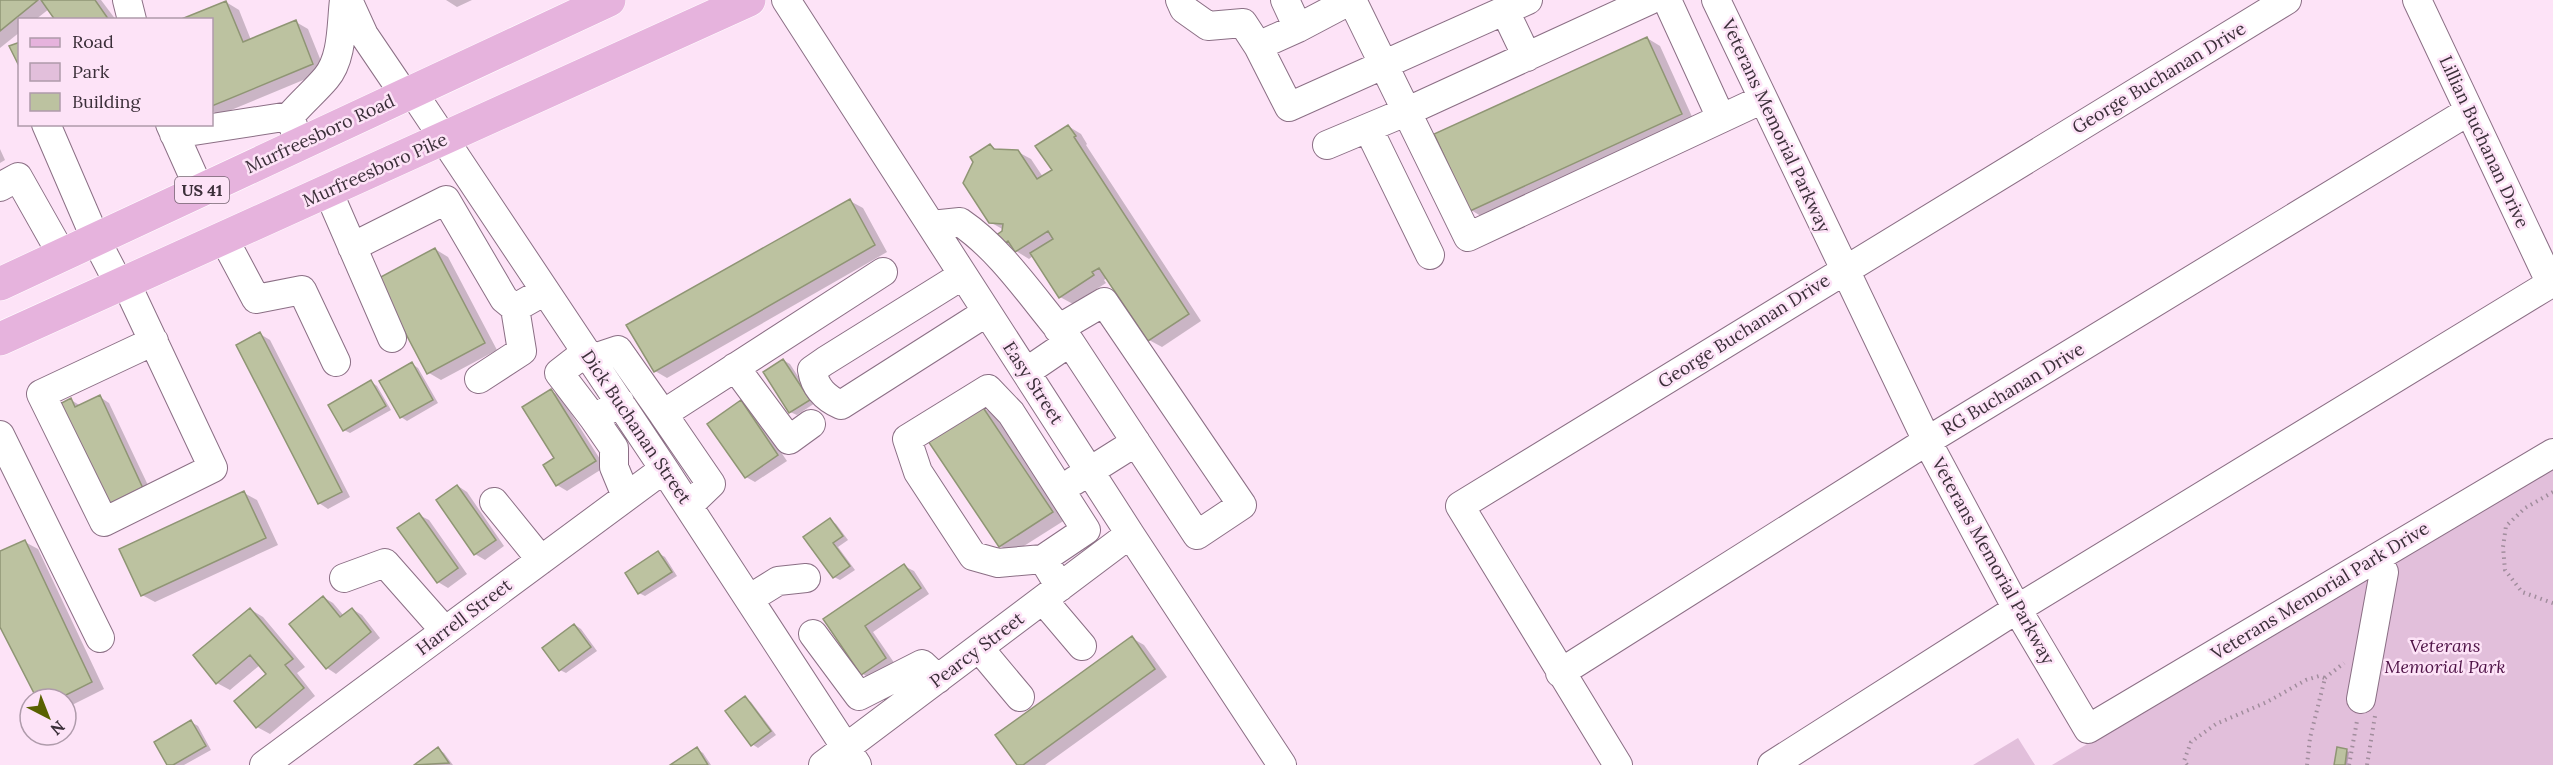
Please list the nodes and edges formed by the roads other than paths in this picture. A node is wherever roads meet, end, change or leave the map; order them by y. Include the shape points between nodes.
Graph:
1 (128, 0) edge
2 (346, 0) edge
3 (609, 0) edge
4 (749, 0) edge
5 (786, 0) edge
6 (1285, 0) edge
7 (1351, 0) edge
8 (1650, 0) edge
9 (1667, 0) edge
10 (1716, 0) edge
11 (2287, 0) edge
12 (2417, 0) edge
13 (1190, 3) edge
14 (1516, 5) edge
15 (132, 18) edge
16 (1298, 28) junction
17 (1258, 46) junction
18 (1527, 57) junction
19 (1385, 65) junction
20 (408, 93) junction
21 (1763, 99) junction
22 (1407, 111) junction
23 (2469, 111) junction
24 (1721, 118) junction
25 (47, 126) edge
26 (1368, 128) junction
27 (172, 129) edge
28 (295, 130) junction
29 (445, 139) junction
30 (1327, 145) dead end
31 (0, 187) edge
32 (200, 191) junction
33 (328, 191) junction
34 (931, 225) junction
35 (224, 237) junction
36 (96, 240) junction
37 (352, 247) junction
38 (62, 255) junction
39 (1430, 255) dead end
40 (1844, 269) junction
41 (883, 272) dead end
42 (963, 275) junction
43 (122, 282) junction
44 (2552, 283) edge
45 (0, 284) edge
46 (545, 291) junction
47 (1030, 295) junction
48 (515, 308) junction
49 (990, 316) junction
50 (1064, 336) junction
51 (392, 338) dead end
52 (0, 339) edge
53 (154, 341) junction
54 (588, 355) junction
55 (336, 362) dead end
56 (735, 367) junction
57 (480, 379) dead end
58 (1031, 380) junction
59 (620, 402) junction
60 (1011, 413) junction
61 (663, 414) junction
62 (594, 419) junction
63 (811, 424) dead end
64 (0, 435) edge
65 (1927, 441) junction
66 (1136, 442) junction
67 (2553, 453) edge
68 (664, 469) junction
69 (1090, 472) junction
70 (1061, 488) junction
71 (626, 496) junction
72 (494, 502) dead end
73 (688, 506) junction
74 (1130, 534) junction
75 (2376, 558) junction
76 (1043, 559) junction
77 (541, 560) junction
78 (344, 578) dead end
79 (806, 578) dead end
80 (1052, 593) junction
81 (749, 599) junction
82 (2018, 609) junction
83 (445, 631) junction
84 (813, 634) dead end
85 (100, 638) dead end
86 (1082, 646) dead end
87 (979, 648) junction
88 (836, 666) junction
89 (1560, 673) junction
90 (938, 679) junction
91 (804, 684) junction
92 (1020, 697) dead end
93 (2361, 699) road end
94 (2088, 729) joint
95 (852, 757) edge
96 (264, 765) edge
97 (824, 765) edge
98 (1282, 765) edge
99 (1617, 765) edge
100 (1772, 765) edge

1 - 15 street
2 - 20 street, Dick Buchanan Street via 364,35
2 - 28 street via 337,58 327,76 309,93
3 - 20 main road, Murfreesboro Road / US 41
4 - 29 main road, Murfreesboro Pike
5 - 34 street, Easy Street
6 - 16 street
7 - 16 street
7 - 19 street
8 - 18 street
9 - 24 street
10 - 21 street, Veterans Memorial Parkway
11 - 40 street, George Buchanan Drive
12 - 23 street, Lillian Buchanan Drive
13 - 17 street via 1208,26 1243,23
14 - 18 street
14 - 19 street
16 - 17 street
17 - 19 street via 1289,107
18 - 22 street
19 - 22 street
20 - 28 main road, Murfreesboro Road / US 41
20 - 29 street, Dick Buchanan Street
21 - 24 street
21 - 40 street, Veterans Memorial Parkway
22 - 24 street via 1468,237
22 - 26 street
23 - 44 street, Lillian Buchanan Drive
23 - 65 street, RG Buchanan Drive
25 - 36 street
26 - 30 street
26 - 39 street
27 - 28 street
27 - 32 street
28 - 32 main road, Murfreesboro Road / US 41
29 - 33 main road, Murfreesboro Pike
29 - 46 street, Dick Buchanan Street
31 - 38 street via 18,177
32 - 36 main road, Murfreesboro Road / US 41
33 - 35 main road, Murfreesboro Pike
33 - 37 street
34 - 42 street, Easy Street
34 - 47 street via 960,222 982,237
35 - 43 main road, Murfreesboro Pike
35 - 55 street via 256,299 302,290
36 - 38 main road, Murfreesboro Road / US 41
36 - 43 street
37 - 48 street via 446,200 504,299
37 - 51 street
38 - 45 main road, Murfreesboro Road / US 41
40 - 65 street, Veterans Memorial Parkway
40 - 89 street, George Buchanan Drive via 1460,506
41 - 56 street
42 - 49 street, Easy Street
42 - 49 street via 812,370 814,382 828,399 841,405
43 - 52 main road, Murfreesboro Pike
43 - 53 street
44 - 82 street
46 - 48 street
46 - 54 street, Dick Buchanan Street
47 - 49 street
47 - 50 street
48 - 57 street via 522,351
49 - 58 street, Easy Street
50 - 58 street
50 - 66 street
50 - 66 street via 1104,302 1242,505 1197,535
53 - 53 street via 213,468 104,522 41,393
54 - 59 street, Dick Buchanan Street
54 - 61 street via 618,350
54 - 62 street via 559,373
56 - 61 street
56 - 63 street via 789,440
58 - 60 street
58 - 69 street, Easy Street
59 - 62 street
59 - 68 street, Dick Buchanan Street
60 - 70 street
60 - 76 street via 988,389 907,439 918,472 973,556 998,563
61 - 73 street via 711,484
62 - 71 street via 614,448 614,467
64 - 85 street
65 - 82 street, Veterans Memorial Parkway
65 - 89 street, RG Buchanan Drive
66 - 69 street
67 - 75 street, Veterans Memorial Park Drive
68 - 71 street, Harrell Street
68 - 73 street, Dick Buchanan Street
69 - 70 street
69 - 74 street, Easy Street
70 - 76 street via 1086,530
71 - 77 street, Harrell Street
72 - 77 street
73 - 81 street, Dick Buchanan Street
74 - 80 street, Pearcy Street
74 - 98 street, Easy Street
75 - 93 street via 2384,572
75 - 94 street, Veterans Memorial Park Drive
76 - 80 street
77 - 83 street, Harrell Street
78 - 83 street via 385,563
79 - 81 street via 778,581
80 - 86 street
80 - 87 street, Pearcy Street
81 - 91 street, Dick Buchanan Street
82 - 94 street, Veterans Memorial Parkway
82 - 100 street
83 - 96 street, Harrell Street
84 - 88 street
87 - 90 street, Pearcy Street
87 - 92 street
88 - 90 street via 859,696 922,664
88 - 91 street
89 - 99 street, George Buchanan Drive
90 - 95 street, Pearcy Street
91 - 95 street, Dick Buchanan Street
95 - 97 street, Pearcy Street

